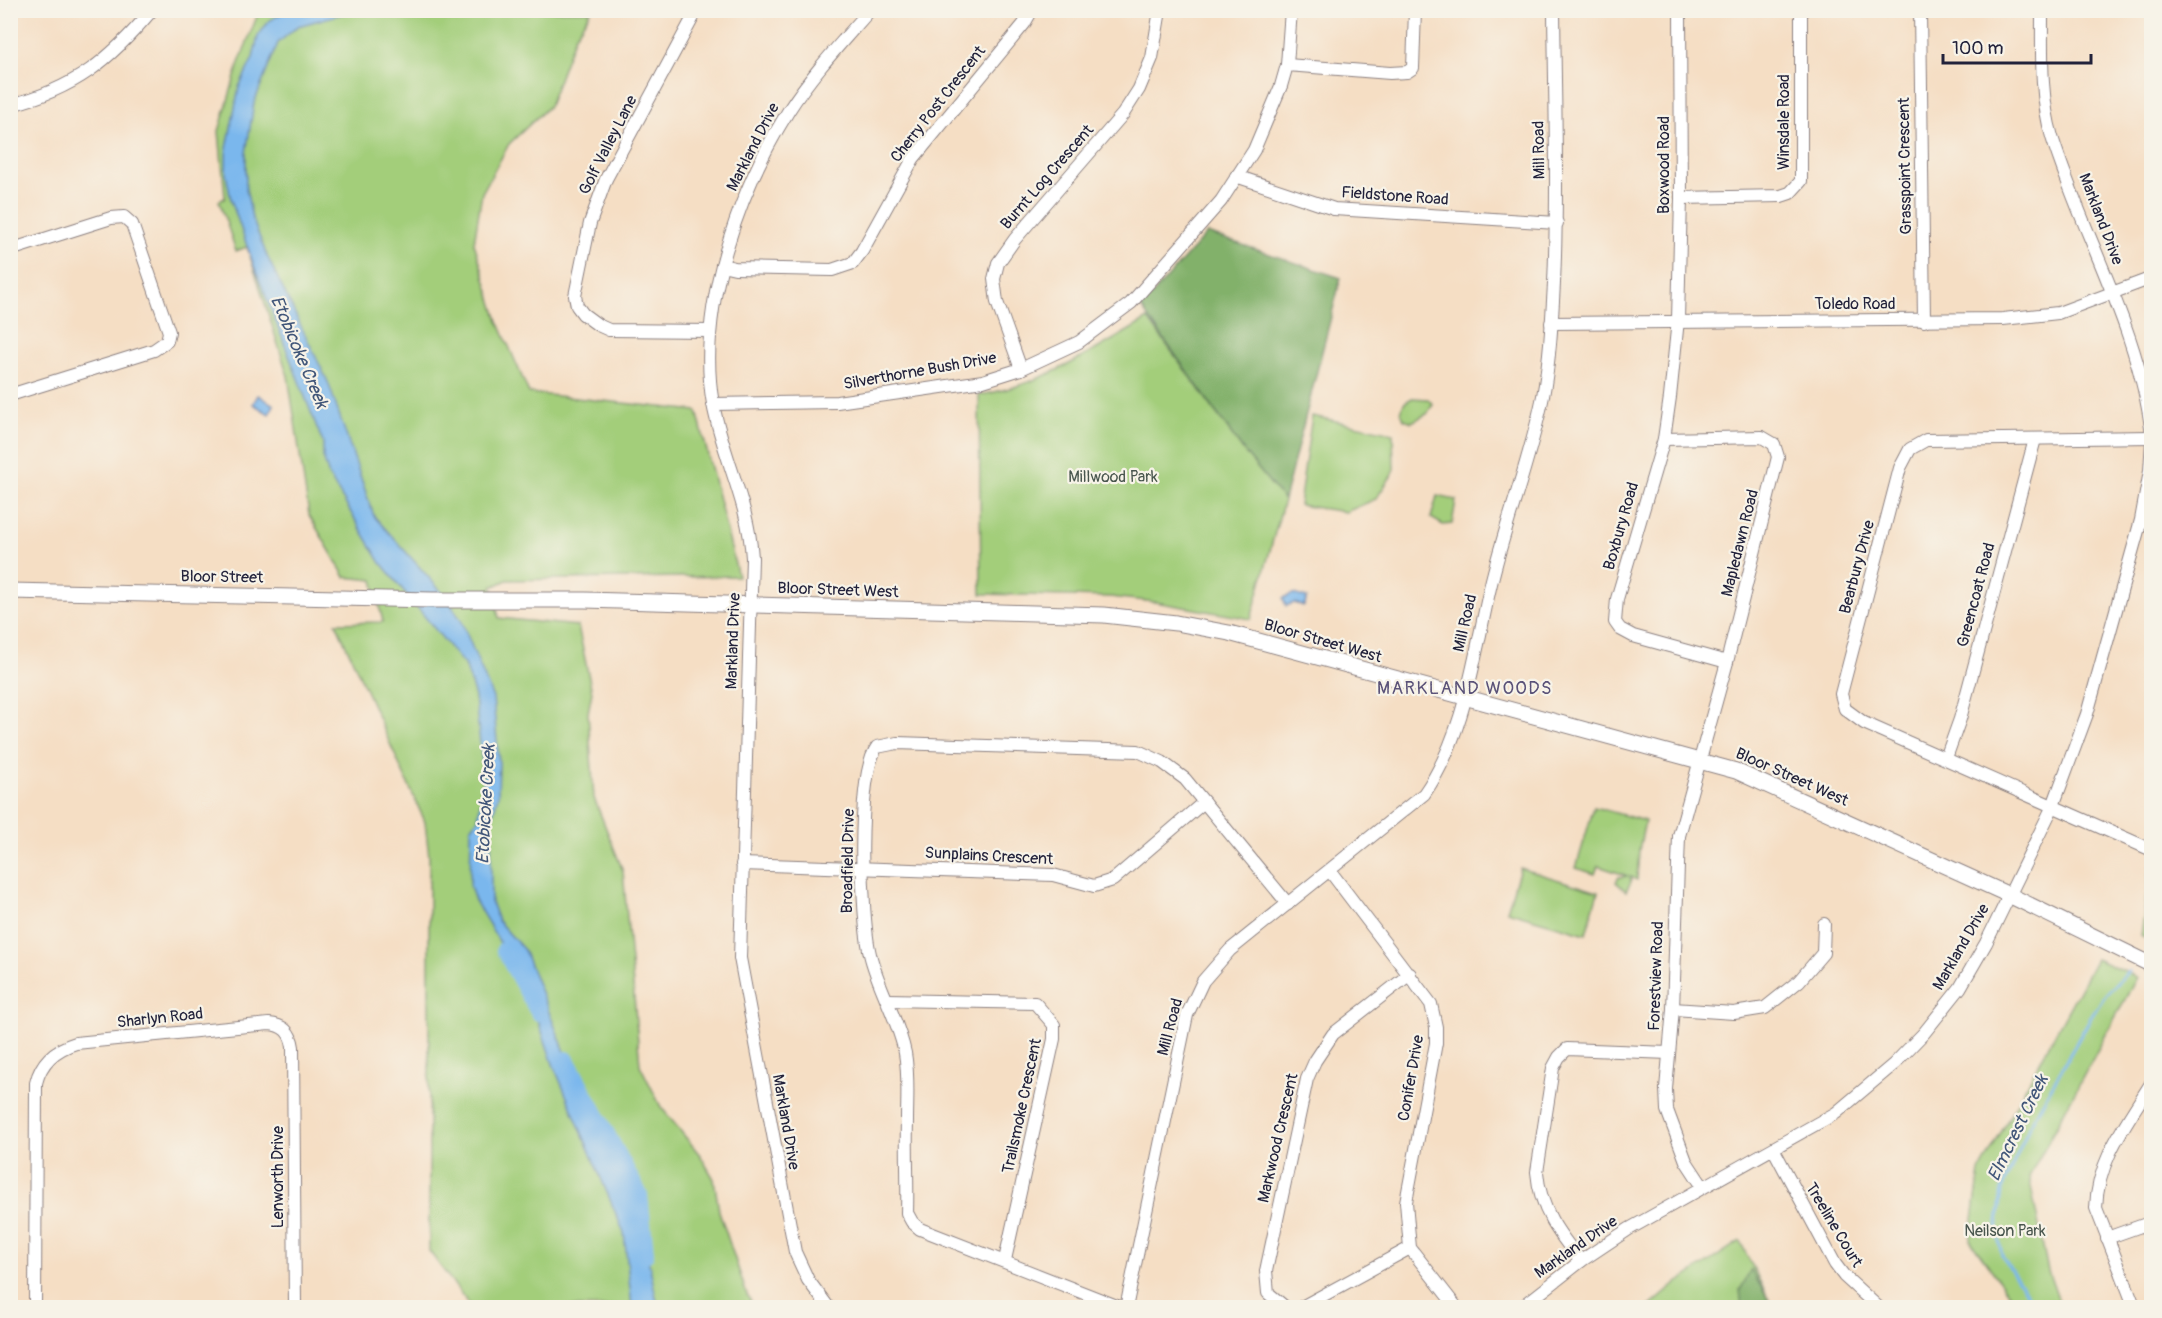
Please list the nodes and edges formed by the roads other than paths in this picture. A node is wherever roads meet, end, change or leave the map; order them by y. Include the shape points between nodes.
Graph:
1 (152, 10) edge
2 (698, 10) edge
3 (870, 10) edge
4 (1032, 10) edge
5 (1160, 10) edge
6 (1292, 10) edge
7 (1415, 10) edge
8 (1554, 10) edge
9 (1680, 10) edge
10 (1801, 10) edge
11 (1920, 10) edge
12 (2042, 10) edge
13 (1287, 65) junction
14 (12, 101) edge
15 (1236, 176) junction
16 (1681, 198) junction
17 (1557, 223) junction
18 (10, 250) edge
19 (722, 265) junction
20 (2151, 278) edge
21 (2111, 294) junction
22 (1678, 320) junction
23 (1924, 321) junction
24 (1551, 323) junction
25 (710, 331) junction
26 (1021, 369) junction
27 (10, 395) edge
28 (2150, 402) edge
29 (713, 404) junction
30 (2151, 437) edge
31 (1664, 439) junction
32 (2035, 439) junction
33 (2146, 521) edge
34 (10, 591) edge
35 (432, 600) joint
36 (750, 605) junction
37 (1727, 662) junction
38 (1465, 696) junction
39 (1946, 758) junction
40 (1700, 760) junction
41 (1204, 802) junction
42 (2053, 806) junction
43 (2151, 850) edge
44 (742, 864) junction
45 (862, 867) junction
46 (1329, 871) junction
47 (2009, 895) junction
48 (1288, 904) junction
49 (1824, 924) dead end
50 (2151, 965) edge
51 (1410, 974) junction
52 (888, 1000) junction
53 (1673, 1009) junction
54 (293, 1047) joint
55 (1669, 1053) junction
56 (2151, 1082) edge
57 (1774, 1150) junction
58 (1703, 1187) junction
59 (2151, 1222) edge
60 (2107, 1238) junction
61 (1410, 1248) junction
62 (1005, 1260) junction
63 (1581, 1261) junction
64 (35, 1308) edge
65 (295, 1308) edge
66 (829, 1308) edge
67 (1124, 1308) edge
68 (1286, 1308) edge
69 (1300, 1308) edge
70 (1458, 1308) edge
71 (1521, 1308) edge
72 (1879, 1308) edge
73 (2135, 1308) edge

1 - 14 street via 110,57 90,72 35,99
2 - 25 street, Golf Valley Lane via 603,186 584,245 575,296 583,314 609,330
3 - 19 street, Markland Drive via 790,109 766,151 732,227
4 - 19 street, Cherry Post Crescent via 918,152 853,263 832,270
5 - 26 street, Burnt Log Crescent via 1152,58 1123,114 998,262 994,279 997,302
6 - 13 street, Silverthorne Bush Drive
7 - 13 street via 1415,58 1413,68 1407,72
8 - 17 street, Mill Road
9 - 16 street, Boxwood Road
10 - 16 street, Winsdale Road via 1801,181 1781,196
11 - 23 street, Grasspoint Crescent
12 - 21 street, Markland Drive via 2042,80 2052,136
13 - 15 street, Silverthorne Bush Drive via 1254,150
15 - 17 street, Fieldstone Road via 1334,209
15 - 26 street, Silverthorne Bush Drive via 1221,201 1126,308 1078,342
16 - 22 street, Boxwood Road
17 - 24 street, Mill Road
18 - 27 street via 124,217 132,224 169,332 167,341 154,350
19 - 25 street, Markland Drive
20 - 21 street, Toledo Road
21 - 23 street, Toledo Road via 2033,316
21 - 28 street, Markland Drive
22 - 23 street, Toledo Road
22 - 24 street, Toledo Road
22 - 31 street, Boxbury Road
24 - 38 street, Mill Road via 1543,396 1496,562
25 - 29 street, Markland Drive
26 - 29 street, Silverthorne Bush Drive via 983,381 837,402
28 - 30 street, Markland Drive
29 - 36 street, Markland Drive via 750,530
30 - 32 street, Bearbury Drive
30 - 33 street, Markland Drive
31 - 37 street, Boxbury Road via 1617,599 1615,622 1633,636
31 - 37 street, Mapledawn Road via 1762,437 1778,450
32 - 39 street, Greencoat Road via 1960,719
32 - 39 street, Bearbury Drive via 1926,440 1910,449 1900,468 1841,694 1845,709 1856,718
33 - 42 street, Markland Drive via 2087,714
34 - 35 main road, Bloor Street
35 - 36 main road, Bloor Street West
36 - 38 main road, Bloor Street West via 1104,615 1157,620 1230,633
36 - 44 street, Markland Drive
37 - 40 street, Mapledawn Road
38 - 40 main road, Bloor Street West
38 - 46 street, Mill Road via 1443,767 1424,794
39 - 42 street, Bearbury Drive
40 - 47 main road, Bloor Street West via 1777,788
40 - 53 street, Forestview Road via 1679,836
41 - 45 street, Sunplains Crescent via 1104,884 1094,886 1053,875
41 - 45 street, Broadfield Drive via 1173,769 1137,751 887,744 876,747 869,761
41 - 48 street, Broadfield Drive
42 - 43 street, Bearbury Drive
42 - 47 street, Markland Drive
44 - 45 street, Sunplains Crescent
44 - 66 street, Markland Drive via 740,958 778,1173 801,1268
45 - 52 street, Broadfield Drive via 864,926 870,956
46 - 48 street, Mill Road
46 - 51 street, Conifer Drive
47 - 50 main road, Bloor Street West
47 - 57 street, Markland Drive via 1960,988 1924,1033 1851,1102
48 - 67 street, Mill Road via 1214,966 1193,1000
49 - 53 street via 1823,952 1799,981 1765,1008 1734,1013
51 - 61 street, Conifer Drive via 1431,1004 1436,1043 1406,1202
51 - 68 street, Markwood Crescent via 1333,1034 1307,1078 1266,1271 1268,1293
52 - 62 street, Broadfield Drive via 905,1054 907,1213 920,1229
52 - 62 street, Trailsmoke Crescent via 1035,1004 1054,1025
53 - 55 street, Forestview Road
54 - 64 street, Sharlyn Road via 285,1029 269,1024 81,1042 51,1056 36,1083
54 - 65 street, Lenworth Drive
55 - 58 street, Forestview Road via 1667,1110 1686,1161
55 - 63 street via 1568,1049 1553,1068 1538,1189 1550,1219
56 - 60 street via 2099,1177 2096,1208
57 - 58 street, Markland Drive
57 - 72 street, Treeline Court via 1835,1264
58 - 63 street, Markland Drive
59 - 60 street
60 - 73 street
61 - 69 street
61 - 70 street
62 - 67 street, Broadfield Drive
63 - 71 street, Markland Drive

